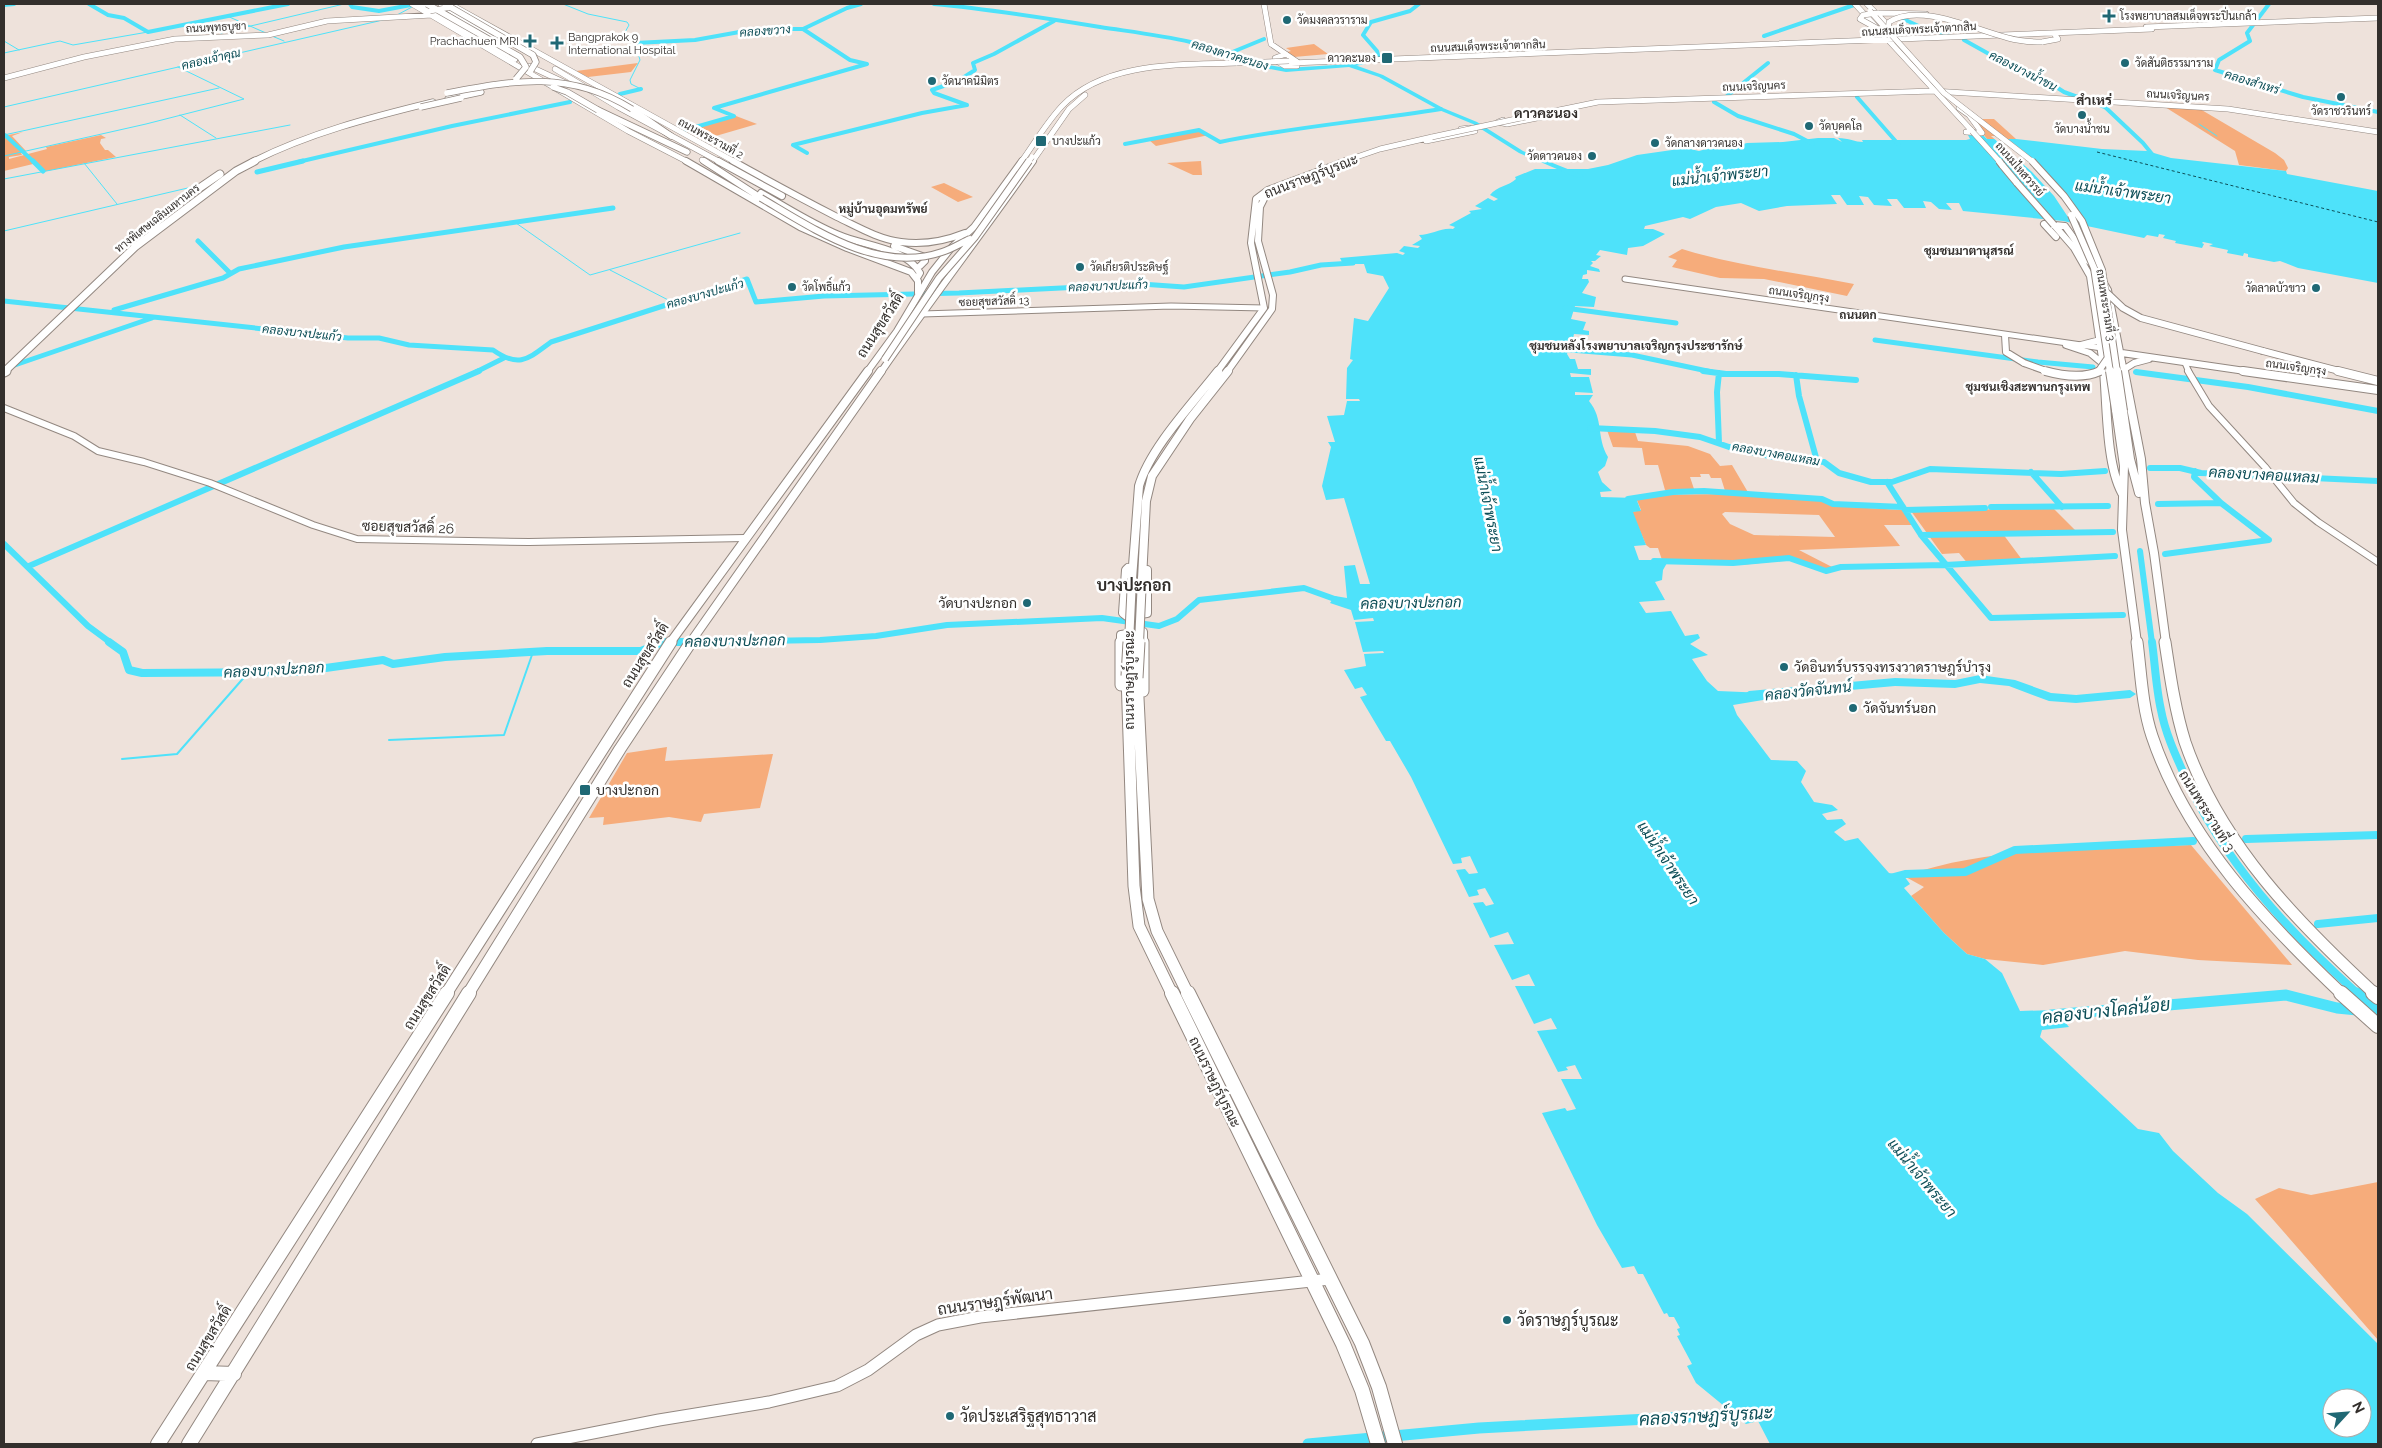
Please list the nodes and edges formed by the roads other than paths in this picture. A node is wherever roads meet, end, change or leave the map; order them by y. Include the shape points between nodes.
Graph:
1 (435, 4) edge
2 (443, 4) edge
3 (1264, 4) edge
4 (416, 5) edge
5 (450, 6) edge
6 (1864, 6) edge
7 (428, 8) edge
8 (1899, 12) junction
9 (458, 14) junction
10 (1907, 15) junction
11 (445, 16) junction
12 (2378, 19) edge
13 (2150, 28) junction
14 (2000, 32) junction
15 (2013, 32) junction
16 (1890, 33) junction
17 (2041, 33) junction
18 (1972, 34) junction
19 (2057, 34) junction
20 (2019, 35) junction
21 (1914, 37) junction
22 (1871, 39) junction
23 (1814, 40) junction
24 (1793, 42) dead end
25 (1821, 43) junction
26 (1903, 45) junction
27 (1685, 47) junction
28 (1895, 47) junction
29 (1286, 54) junction
30 (1373, 59) junction
31 (1290, 62) joint
32 (1298, 62) junction
33 (1323, 62) junction
34 (1239, 64) junction
35 (531, 70) junction
36 (4, 78) edge
37 (593, 83) junction
38 (579, 85) junction
39 (1928, 85) junction
40 (1939, 85) junction
41 (561, 86) junction
42 (1086, 87) junction
43 (1094, 89) junction
44 (1913, 92) junction
45 (1934, 92) junction
46 (1964, 93) junction
47 (1948, 99) junction
48 (1943, 100) junction
49 (1551, 112) junction
50 (1537, 116) joint
51 (612, 118) junction
52 (351, 124) junction
53 (1055, 128) junction
54 (324, 130) junction
55 (2378, 132) edge
56 (671, 136) junction
57 (1422, 141) junction
58 (660, 146) junction
59 (688, 152) junction
60 (702, 160) junction
61 (694, 166) junction
62 (732, 166) junction
63 (718, 172) junction
64 (1256, 222) junction
65 (976, 228) junction
66 (850, 230) junction
67 (830, 231) junction
68 (838, 235) junction
69 (882, 241) junction
70 (833, 242) junction
71 (900, 242) junction
72 (890, 244) junction
73 (842, 246) junction
74 (879, 248) junction
75 (950, 250) junction
76 (967, 254) junction
77 (943, 260) junction
78 (2084, 260) junction
79 (896, 266) junction
80 (918, 266) junction
81 (952, 270) junction
82 (932, 272) junction
83 (917, 278) junction
84 (1625, 279) dead end
85 (1265, 285) junction
86 (2104, 290) junction
87 (918, 294) junction
88 (1268, 308) junction
89 (922, 314) junction
90 (1255, 328) junction
91 (2005, 335) junction
92 (2116, 341) junction
93 (2062, 344) junction
94 (2081, 345) joint
95 (2101, 346) junction
96 (2119, 351) junction
97 (2142, 352) junction
98 (2154, 358) junction
99 (2105, 361) junction
100 (2185, 363) junction
101 (4, 365) edge
102 (2211, 366) junction
103 (2123, 370) junction
104 (4, 372) edge
105 (2105, 377) junction
106 (2378, 381) edge
107 (2125, 382) junction
108 (2378, 390) edge
109 (4, 408) edge
110 (2120, 410) junction
111 (833, 437) junction
112 (2122, 494) junction
113 (2146, 510) junction
114 (745, 538) junction
115 (1143, 554) junction
116 (2378, 562) edge
117 (1133, 564) junction
118 (1137, 579) junction
119 (1132, 677) junction
120 (1138, 701) junction
121 (1129, 717) junction
122 (2378, 997) edge
123 (2378, 1026) edge
124 (1330, 1279) junction
125 (1312, 1281) junction
126 (204, 1373) junction
127 (234, 1374) junction
128 (158, 1444) edge
129 (190, 1444) edge
130 (537, 1444) edge
131 (1378, 1444) edge
132 (1395, 1444) edge

1 - 35 highway, bridge via 524,54 531,62
2 - 5 highway, bridge
2 - 9 highway, ถนนพระรามที่ 2
3 - 29 main road via 1271,44
4 - 7 main road
5 - 7 main road, ถนนพุทธบูชา, bridge via 443,10
5 - 35 highway, bridge via 533,54 536,62
5 - 37 main road, ถนนพระรามที่ 2
6 - 16 main road, ถนนพระรามที่ 3, bridge
6 - 16 main road
6 - 16 main road via 1876,26
7 - 11 highway
7 - 35 highway, bridge via 515,59 523,65 521,77
7 - 36 main road, ถนนพุทธบูชา via 392,19 327,22 270,34 165,41 84,57
7 - 41 main road via 550,84
8 - 14 main road, bridge via 1934,15
8 - 16 main road, bridge via 1860,18 1864,23
8 - 17 main road, bridge via 1950,19 2018,39 2051,40 2055,37
9 - 38 main road, ถนนพระรามที่ 2 via 538,57
9 - 52 highway, bridge via 531,56 534,68 516,81 481,92
10 - 16 main road, bridge via 1891,19
10 - 18 main road, bridge via 1946,20 1977,32
10 - 19 main road, bridge via 1948,19 2006,38 2042,42 2056,40
11 - 41 main road
11 - 54 highway, bridge via 497,44 523,61 525,68 514,78 487,88
12 - 13 main road, ถนนสมเด็จพระเจ้าตากสิน
13 - 15 main road, ถนนสมเด็จพระเจ้าตากสิน
13 - 17 main road, ถนนสมเด็จพระเจ้าตากสิน
13 - 19 main road, ถนนสมเด็จพระเจ้าตากสิน
14 - 15 main road, ถนนสมเด็จพระเจ้าตากสิน
14 - 18 main road, ถนนสมเด็จพระเจ้าตากสิน
15 - 20 main road
16 - 21 main road, ถนนสมเด็จพระเจ้าตากสิน
16 - 21 main road
16 - 22 main road, ถนนสมเด็จพระเจ้าตากสิน
16 - 22 main road
16 - 26 main road, ถนนมไหสวรรย์
16 - 28 main road, ถนนมไหสวรรย์
16 - 86 main road, ถนนพระรามที่ 3, bridge via 1944,93 2022,152 2064,196 2088,235 2102,270
16 - 99 main road, ถนนพระรามที่ 3, bridge via 1939,93 2036,172 2074,220 2094,268
17 - 19 main road, ถนนสมเด็จพระเจ้าตากสิน
17 - 20 main road, ถนนสมเด็จพระเจ้าตากสิน
18 - 21 main road, ถนนสมเด็จพระเจ้าตากสิน
20 - 21 main road, ถนนสมเด็จพระเจ้าตากสิน
21 - 26 main road via 1904,41
22 - 23 main road, ถนนสมเด็จพระเจ้าตากสิน
22 - 25 main road, ถนนสมเด็จพระเจ้าตากสิน
22 - 28 main road
23 - 25 main road
23 - 27 main road, ถนนสมเด็จพระเจ้าตากสิน
24 - 27 main road, ถนนสมเด็จพระเจ้าตากสิน
25 - 27 main road, ถนนสมเด็จพระเจ้าตากสิน
26 - 40 main road, ถนนมไหสวรรย์
27 - 30 main road, ถนนสมเด็จพระเจ้าตากสิน
28 - 39 main road, ถนนมไหสวรรย์
29 - 32 main road
29 - 33 main road via 1275,58 1280,65
30 - 32 main road, ถนนสมเด็จพระเจ้าตากสิน
30 - 33 main road, ถนนสมเด็จพระเจ้าตากสิน
31 - 32 main road, ถนนสมเด็จพระเจ้าตากสิน
31 - 34 main road, ถนนสุขสวัสดิ์, bridge
32 - 33 main road, ถนนสมเด็จพระเจ้าตากสิน
34 - 42 main road, ถนนสุขสวัสดิ์ via 1147,69
34 - 43 main road, ถนนสุขสวัสดิ์ via 1156,71 1121,78
37 - 38 main road
37 - 62 main road, ถนนพระรามที่ 2
38 - 56 main road, ถนนพระรามที่ 2
39 - 44 main road
39 - 45 main road, ถนนมไหสวรรย์
40 - 46 main road
40 - 47 main road, ถนนมไหสวรรย์
41 - 58 main road via 643,140
41 - 59 main road, ถนนพระรามที่ 2 via 573,87
42 - 43 main road
42 - 65 main road, ถนนสุขสวัสดิ์ via 1061,107
43 - 53 main road, ถนนสุขสวัสดิ์ via 1074,103
44 - 45 main road, ถนนเจริญนคร
44 - 48 main road
44 - 49 main road, ถนนเจริญนคร via 1601,104
45 - 47 main road, ถนนเจริญนคร
45 - 48 main road, ถนนมไหสวรรย์
46 - 47 main road, ถนนเจริญนคร
46 - 55 main road, ถนนเจริญนคร via 2228,108
47 - 47 main road via 1969,115 1982,133 1967,132 1950,113
47 - 48 main road, ถนนมไหสวรรย์
47 - 78 main road, ถนนมไหสวรรย์, bridge
49 - 49 main road via 1507,124 1498,122
49 - 50 main road, ถนนเจริญนคร
50 - 57 main road, ถนนราษฎร์บูรณะ, bridge
51 - 52 highway, bridge via 560,89 540,85 507,88
51 - 58 highway
51 - 59 highway
52 - 104 highway, ทางพิเศษเฉลิมมหานคร via 281,148 236,171 135,247
53 - 65 main road, bridge
53 - 76 main road, ถนนสุขสวัสดิ์
54 - 56 highway, bridge via 447,93 511,84 548,83 603,92
54 - 101 highway, ทางพิเศษเฉลิมมหานคร via 264,152 201,186 97,276
56 - 62 main road, ถนนพระรามที่ 2
57 - 57 main road via 1466,128 1476,131
57 - 64 main road, ถนนราษฎร์บูรณะ via 1361,158 1282,187 1265,196
58 - 61 main road
59 - 60 main road, ถนนพระรามที่ 2
60 - 63 main road
60 - 67 main road, ถนนพระรามที่ 2
61 - 63 main road
61 - 70 main road via 791,222
62 - 66 main road, ถนนพระรามที่ 2
62 - 71 main road, ถนนพระรามที่ 2 via 871,234
63 - 65 main road, bridge via 835,240 876,255 910,257 941,252 962,244
64 - 85 main road, ถนนราษฎร์บูรณะ
64 - 85 main road, ถนนราษฎร์บูรณะ via 1251,243 1255,266
65 - 71 main road, ถนนพระรามที่ 2 via 941,240
65 - 75 main road, ถนนสุขสวัสดิ์
65 - 111 main road, bridge via 970,244 939,278
66 - 68 main road via 850,235
66 - 69 main road, ถนนพระรามที่ 2
67 - 68 main road, ถนนพระรามที่ 2
67 - 70 main road
68 - 73 main road via 837,240
68 - 74 main road, ถนนพระรามที่ 2
69 - 71 main road
69 - 72 main road
69 - 77 main road, ถนนพระรามที่ 2 via 920,248
70 - 73 main road
72 - 74 main road
72 - 80 main road via 925,257
73 - 79 main road
74 - 80 main road, ถนนพระรามที่ 2 via 903,256
75 - 76 main road
75 - 77 main road, ถนนสุขสวัสดิ์
76 - 77 main road
76 - 81 main road, ถนนสุขสวัสดิ์
77 - 80 main road
77 - 81 main road, ถนนพระรามที่ 2
77 - 82 main road, ถนนสุขสวัสดิ์
78 - 78 main road via 2067,250 2044,224 2055,223 2067,228
78 - 92 main road, ถนนมไหสวรรย์ via 2100,275 2108,290
78 - 95 main road, ถนนมไหสวรรย์ via 2090,276
79 - 80 main road
79 - 83 main road
80 - 83 main road via 920,273
81 - 82 main road
81 - 89 main road, ถนนสุขสวัสดิ์
82 - 87 main road, ถนนสุขสวัสดิ์
83 - 87 main road
84 - 91 street, ถนนเจริญกรุง
85 - 88 main road, ถนนราษฎร์บูรณะ
86 - 106 main road, bridge via 2123,308 2146,320
86 - 110 main road, ถนนพระรามที่ 3, bridge
87 - 114 main road, ถนนสุขสวัสดิ์ via 892,339
88 - 89 street, ซอยสุขสวัสดิ์ 13 via 1171,306
88 - 90 main road, ถนนราษฎร์บูรณะ
89 - 111 main road, ถนนสุขสวัสดิ์
90 - 115 main road, ถนนราษฎร์บูรณะ via 1152,476 1146,501
90 - 117 main road, ถนนราษฎร์บูรณะ via 1156,451 1143,472 1137,495
91 - 93 street, ถนนเจริญกรุง
91 - 99 main road, bridge via 2005,348 2010,355 2041,369 2080,375 2100,371
92 - 96 main road, ถนนมไหสวรรย์
92 - 97 main road
93 - 94 street, ถนนเจริญกรุง
93 - 95 street, ถนนเจริญกรุง
93 - 99 main road
94 - 95 main road
95 - 96 main road, ถนนเจริญกรุง
95 - 99 main road, ถนนพระรามที่ 3
96 - 97 main road, ถนนเจริญกรุง
96 - 98 main road, ถนนเจริญกรุง
96 - 103 main road, ถนนพระรามที่ 3
97 - 102 main road, ถนนเจริญกรุง
98 - 100 main road, ถนนเจริญกรุง
98 - 103 main road via 2134,363
99 - 105 main road, ถนนพระรามที่ 3
99 - 110 main road, ถนนพระรามที่ 3, bridge
100 - 102 main road, ถนนเจริญกรุง
100 - 116 street via 2190,379 2212,412 2300,509
102 - 108 main road, ถนนเจริญกรุง
103 - 107 main road, ถนนพระรามที่ 3
105 - 107 main road via 2116,375
105 - 112 main road, ถนนพระรามที่ 3 via 2112,462
107 - 113 main road, ถนนพระรามที่ 3 via 2141,460
109 - 114 street, ซอยสุขสวัสดิ์ 26 via 74,436 98,451 210,483 313,525 357,539 534,542
110 - 112 main road, ถนนพระรามที่ 3
110 - 113 main road, ถนนพระรามที่ 3 via 2130,459
111 - 127 main road, ถนนสุขสวัสดิ์ via 692,638 558,847
112 - 123 main road, ถนนพระรามที่ 3 via 2125,557 2147,713 2163,767 2191,818 2235,881 2291,946
113 - 122 main road, ถนนพระรามที่ 3 via 2173,686 2186,741 2200,779 2254,866 2299,920
114 - 126 main road, ถนนสุขสวัสดิ์ via 673,639
115 - 117 main road via 1148,574 1145,615 1127,616 1124,613 1126,570
115 - 118 main road, ถนนราษฎร์บูรณะ
117 - 118 main road, ถนนราษฎร์บูรณะ
118 - 119 main road, ถนนราษฎร์บูรณะ, bridge
119 - 120 main road, ถนนราษฎร์บูรณะ
119 - 121 main road, ถนนราษฎร์บูรณะ
120 - 121 main road via 1144,688 1144,633 1122,633 1121,687
120 - 124 main road, ถนนราษฎร์บูรณะ via 1148,899 1157,931
121 - 125 main road, ถนนราษฎร์บูรณะ via 1134,886 1140,926
124 - 125 street, ถนนราษฎร์พัฒนา
124 - 132 main road, ถนนราษฎร์บูรณะ via 1362,1343
125 - 130 street, ถนนราษฎร์พัฒนา via 980,1317 938,1325 916,1335 868,1370 837,1386 770,1402
125 - 131 main road, ถนนราษฎร์บูรณะ via 1362,1390
126 - 127 main road
126 - 128 main road, ถนนสุขสวัสดิ์
127 - 129 main road, ถนนสุขสวัสดิ์

